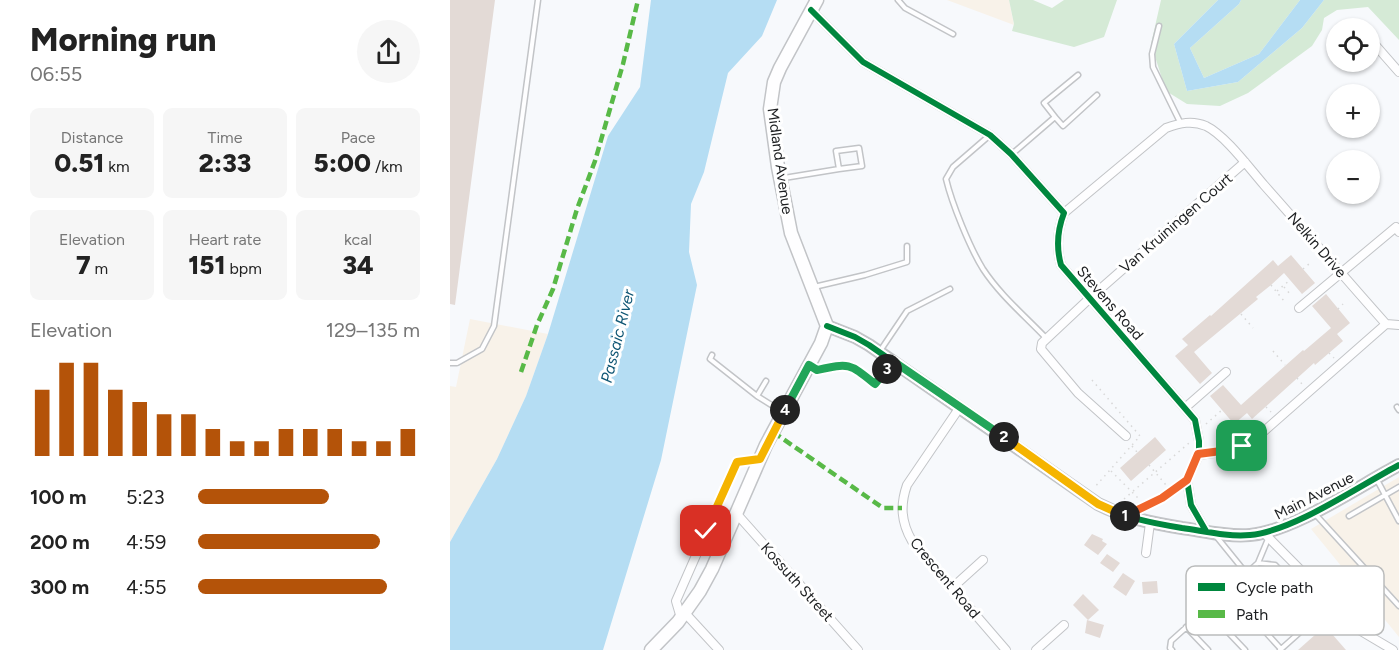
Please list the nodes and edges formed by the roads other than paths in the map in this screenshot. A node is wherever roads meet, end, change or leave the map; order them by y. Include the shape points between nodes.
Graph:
1 (538, 0) edge
2 (898, 0) edge
3 (814, 5) edge
4 (1159, 26) dead end
5 (953, 34) dead end
6 (1380, 50) edge
7 (1399, 72) edge
8 (1078, 75) dead end
9 (1097, 95) dead end
10 (1054, 117) junction
11 (1181, 123) junction
12 (990, 135) junction
13 (1011, 154) junction
14 (1245, 162) junction
15 (839, 169) junction
16 (780, 178) junction
17 (1064, 213) junction
18 (1397, 229) edge
19 (907, 246) dead end
20 (1340, 272) junction
21 (810, 288) junction
22 (950, 289) dead end
23 (1090, 298) junction
24 (1299, 308) dead end
25 (1386, 324) junction
26 (1399, 325) edge
27 (827, 326) junction
28 (1046, 338) junction
29 (879, 352) junction
30 (712, 355) dead end
31 (893, 361) junction
32 (450, 363) edge
33 (809, 365) junction
34 (1226, 372) dead end
35 (766, 381) dead end
36 (757, 396) junction
37 (960, 407) junction
38 (1186, 407) junction
39 (783, 413) junction
40 (1126, 436) dead end
41 (1198, 454) junction
42 (760, 459) junction
43 (1399, 465) edge
44 (1376, 477) junction
45 (1187, 480) junction
46 (1399, 487) edge
47 (1385, 494) junction
48 (1313, 512) junction
49 (736, 513) junction
50 (1125, 516) junction
51 (1349, 516) dead end
52 (1399, 520) edge
53 (1150, 523) junction
54 (1210, 532) junction
55 (1266, 535) junction
56 (1146, 553) dead end
57 (983, 560) dead end
58 (1258, 563) junction
59 (1239, 566) edge
60 (1254, 566) edge
61 (1276, 566) edge
62 (1296, 566) edge
63 (1362, 566) edge
64 (952, 588) junction
65 (1384, 590) edge
66 (1399, 606) edge
67 (683, 615) junction
68 (1064, 626) dead end
69 (1186, 627) edge
70 (1194, 635) edge
71 (1231, 635) edge
72 (1267, 635) edge
73 (1297, 635) edge
74 (1365, 635) edge
75 (1380, 647) edge
76 (651, 650) edge
77 (719, 650) edge
78 (858, 650) edge
79 (1006, 650) edge
80 (1036, 650) edge
81 (1172, 650) edge
82 (1208, 650) edge
83 (1245, 650) edge
84 (1280, 650) edge
85 (1394, 650) edge

1 - 32 lane via 494,326 482,349
2 - 5 lane via 905,8
3 - 12 street via 863,62
3 - 16 main road, Midland Avenue via 780,68 771,95
4 - 11 lane via 1153,67
6 - 7 street
8 - 10 lane via 1044,104
9 - 10 lane via 1063,126
10 - 13 lane
11 - 14 street, Nelkin Drive via 1194,122 1217,132
11 - 17 street via 1166,128
12 - 13 street
12 - 28 lane via 953,167 946,179 950,195 983,269
13 - 17 street
14 - 20 street, Nelkin Drive
14 - 23 street, Van Kruiningen Court
15 - 15 lane via 862,166 859,148 836,151
15 - 16 lane
16 - 21 main road, Midland Avenue via 791,233
17 - 23 street, Stevens Road via 1057,252 1061,265
18 - 20 street
19 - 21 lane via 907,262
20 - 24 street
20 - 25 street, Nelkin Drive
21 - 27 main road, Midland Avenue
22 - 29 lane via 907,311
23 - 28 street, Van Kruiningen Court
23 - 38 street, Stevens Road
25 - 26 street
25 - 41 street via 1254,440 1229,450
27 - 29 street, Main Avenue
27 - 33 main road
28 - 40 street via 1041,349 1078,393
29 - 31 street, Main Avenue
30 - 36 lane via 710,359
31 - 33 lane via 875,384 844,364 817,370
31 - 37 street, Main Avenue
33 - 39 main road
34 - 38 street
35 - 36 lane
36 - 39 lane
37 - 50 street, Main Avenue via 1098,504
37 - 64 street, Crescent Road via 907,485 902,508 912,541
38 - 41 street, Stevens Road via 1198,427
39 - 42 main road
41 - 45 street, Stevens Road
42 - 49 main road
42 - 67 street via 737,462 676,601
43 - 44 street, Main Avenue
44 - 47 lane
44 - 48 street, Main Avenue
45 - 50 street via 1162,498
45 - 54 street via 1191,505
46 - 47 lane
47 - 51 lane
47 - 52 lane
48 - 55 street, Main Avenue
48 - 63 lane
49 - 67 main road via 712,569
49 - 78 street, Kossuth Street
50 - 53 street, Main Avenue
53 - 54 street, Main Avenue
53 - 56 street
54 - 55 street, Main Avenue
54 - 59 lane
55 - 58 lane
55 - 62 street
57 - 64 street
58 - 60 lane
58 - 61 lane
64 - 79 street, Crescent Road
65 - 66 lane
67 - 76 main road
67 - 77 street
68 - 80 street
69 - 81 lane via 1171,641
70 - 82 lane
71 - 83 lane
72 - 84 lane
73 - 84 lane
74 - 75 street
75 - 85 street

